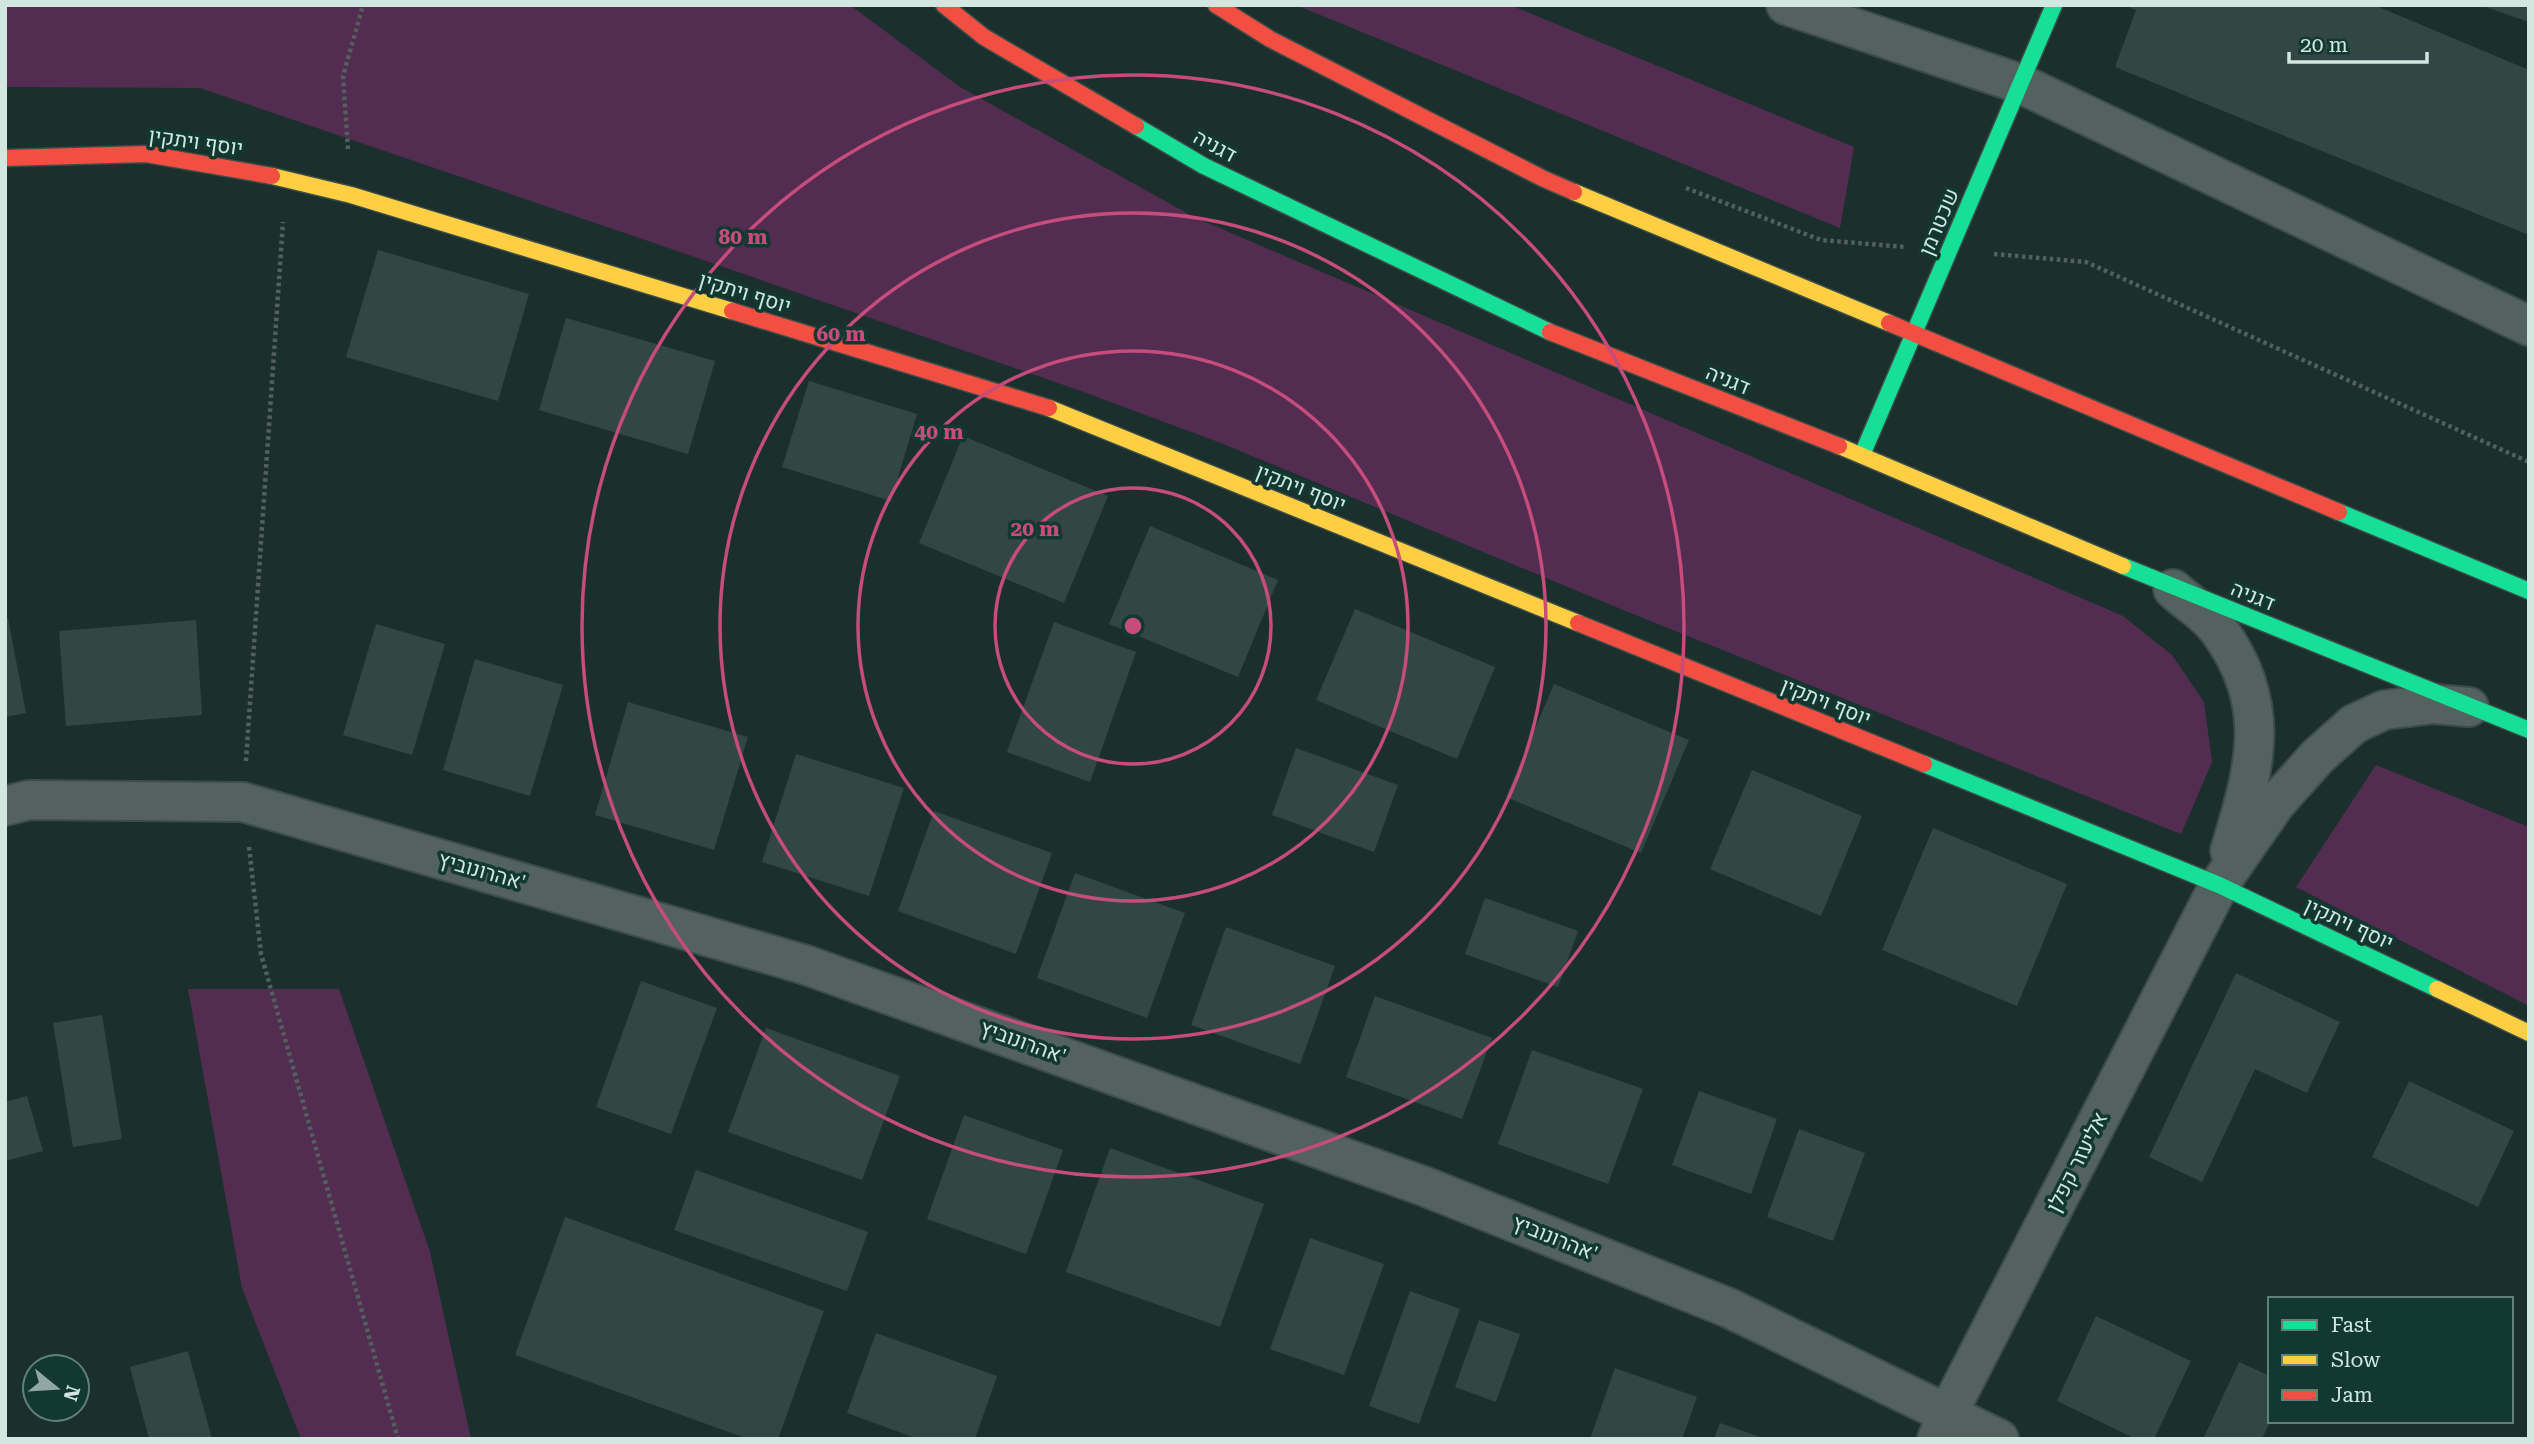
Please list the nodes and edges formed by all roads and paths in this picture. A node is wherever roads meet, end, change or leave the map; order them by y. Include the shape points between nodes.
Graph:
1 (363, 5) edge
2 (944, 5) edge
3 (1216, 5) edge
4 (1786, 5) edge
5 (2054, 5) edge
6 (2021, 84) junction
7 (5, 158) edge
8 (1680, 186) dead end
9 (351, 195) junction
10 (1950, 251) junction
11 (2529, 326) edge
12 (1915, 333) junction
13 (1862, 455) junction
14 (2529, 462) edge
15 (2166, 583) junction
16 (2529, 591) edge
17 (2474, 708) junction
18 (2529, 730) edge
19 (5, 806) edge
20 (2219, 886) junction
21 (2529, 1032) edge
22 (1942, 1426) edge
23 (1999, 1439) edge

1 - 9 path via 344,76
2 - 13 main road, דגניה via 984,37 1204,166 1559,335
3 - 12 main road via 1270,39 1544,179
4 - 6 street
5 - 6 main road, שכטרמן
6 - 10 main road, שכטרמן
6 - 11 street
7 - 9 main road, יוסף ויתקין via 146,154 286,178
8 - 10 path via 1821,240
9 - 20 main road, יוסף ויתקין via 1052,409
10 - 12 main road, שכטרמן
10 - 14 path via 2086,262
12 - 13 main road, שכטרמן
12 - 16 main road
13 - 15 main road, דגניה
15 - 17 main road, דגניה
15 - 20 street, אליעזר קפלן via 2217,627 2239,665 2254,705 2255,751 2244,806
17 - 18 main road, דגניה
17 - 20 street, אליעזר קפלן via 2434,704 2384,710 2354,724 2276,803
19 - 22 street, אהרונוביץ' via 29,800 243,802 806,965 1426,1187 1729,1308
20 - 21 main road, יוסף ויתקין
20 - 22 street, אליעזר קפלן
22 - 23 street, אהרונוביץ'

